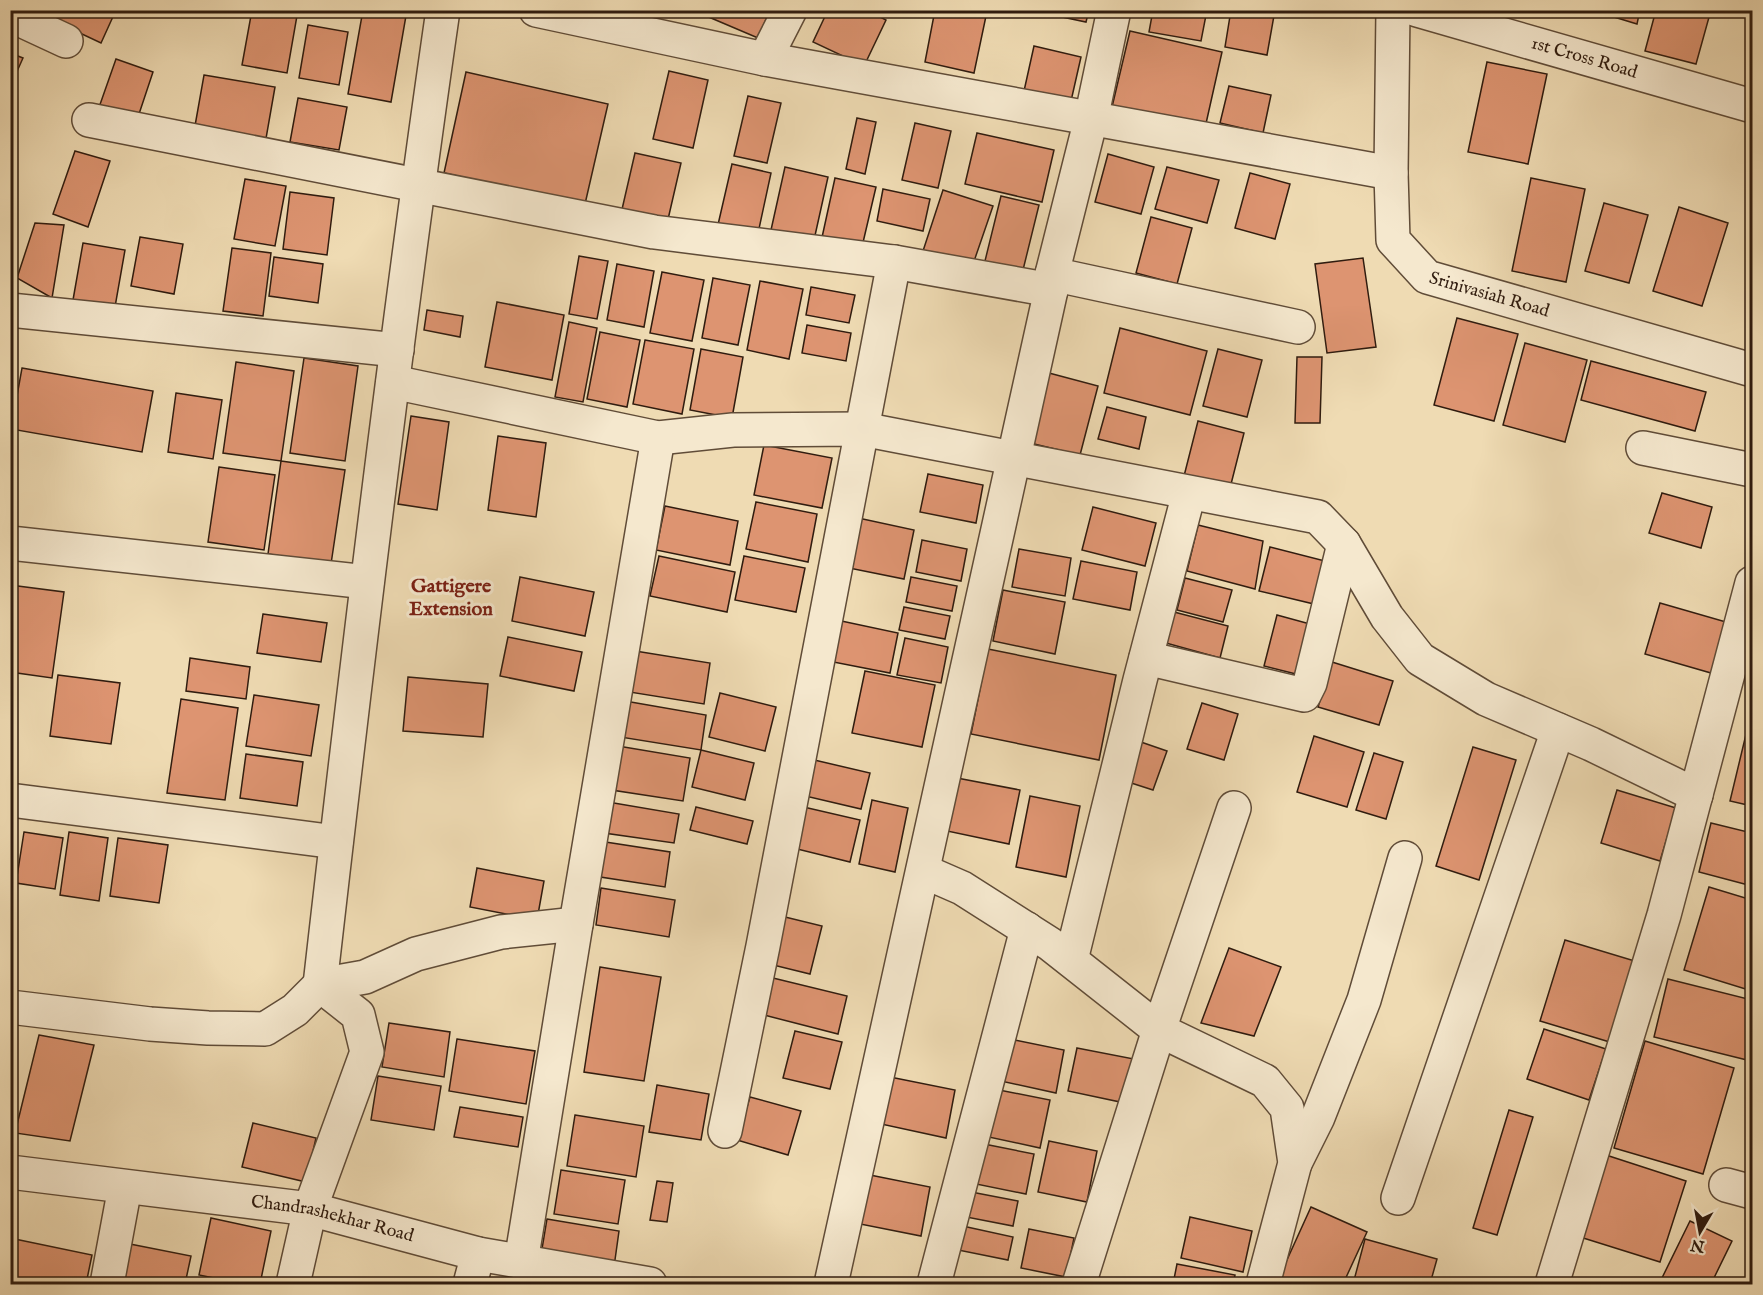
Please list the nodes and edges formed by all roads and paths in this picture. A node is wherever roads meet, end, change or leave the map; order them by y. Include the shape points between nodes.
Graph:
1 (444, 10) edge
2 (536, 10) edge
3 (790, 10) edge
4 (1114, 10) edge
5 (1393, 10) edge
6 (1417, 10) edge
7 (10, 15) edge
8 (66, 41) dead end
9 (765, 59) junction
10 (1752, 106) edge
11 (1090, 119) junction
12 (89, 120) dead end
13 (1391, 173) junction
14 (418, 187) junction
15 (894, 262) junction
16 (1051, 282) junction
17 (10, 310) edge
18 (1298, 327) dead end
19 (397, 350) junction
20 (1752, 370) edge
21 (393, 382) junction
22 (862, 429) junction
23 (658, 438) junction
24 (1643, 448) dead end
25 (1015, 459) junction
26 (1752, 470) edge
27 (1189, 494) junction
28 (10, 543) edge
29 (1344, 544) junction
30 (367, 582) junction
31 (1752, 583) edge
32 (1146, 658) junction
33 (1558, 730) junction
34 (1696, 795) junction
35 (10, 800) edge
36 (1234, 808) dead end
37 (336, 842) junction
38 (1404, 858) dead end
39 (923, 871) junction
40 (576, 924) junction
41 (1027, 929) junction
42 (1071, 960) junction
43 (320, 985) junction
44 (12, 1013) edge
45 (1159, 1030) junction
46 (725, 1131) dead end
47 (1295, 1163) junction
48 (10, 1172) edge
49 (125, 1186) junction
50 (1398, 1198) dead end
51 (310, 1209) junction
52 (521, 1262) junction
53 (474, 1269) edge
54 (635, 1283) edge
55 (107, 1284) edge
56 (293, 1284) edge
57 (831, 1284) edge
58 (934, 1284) edge
59 (1079, 1284) edge
60 (1263, 1284) edge
61 (1552, 1284) edge

1 - 14 street
2 - 9 street
3 - 9 street
4 - 11 street
5 - 13 street, Srinivasiah Road
6 - 10 street, 1st Cross Road
7 - 8 street
9 - 11 street
11 - 13 street
11 - 16 street
12 - 14 street
13 - 20 street, Srinivasiah Road via 1393,240 1427,277
14 - 15 street via 654,232
14 - 19 street
15 - 16 street
15 - 22 street
16 - 18 street
16 - 25 street
17 - 19 street
19 - 21 street
21 - 23 street
21 - 30 street
22 - 23 street via 733,430
22 - 25 street
22 - 46 street
23 - 40 street
24 - 26 street
25 - 27 street
25 - 39 street
27 - 29 street via 1318,517
27 - 32 street
28 - 30 street
29 - 32 street via 1304,695
29 - 33 street via 1388,617 1420,659 1486,699
30 - 37 street
31 - 34 street
32 - 42 street
33 - 34 street
33 - 50 street
34 - 61 street via 1664,915
35 - 37 street
36 - 45 street
37 - 43 street
38 - 47 street via 1364,1000 1318,1117
39 - 41 street via 962,888
39 - 57 street
40 - 43 street via 501,932 416,954 365,977
40 - 52 street
41 - 42 street
41 - 58 street
42 - 45 street
43 - 44 street via 295,1010 265,1029
43 - 51 street via 358,1015 366,1052
45 - 47 street via 1265,1081 1287,1108
45 - 59 street
47 - 60 street
48 - 49 street, Chandrashekhar Road
49 - 51 street, Chandrashekhar Road
49 - 55 street
51 - 53 street, Chandrashekhar Road
51 - 56 street
52 - 53 street, Chandrashekhar Road
52 - 54 street, Chandrashekhar Road

